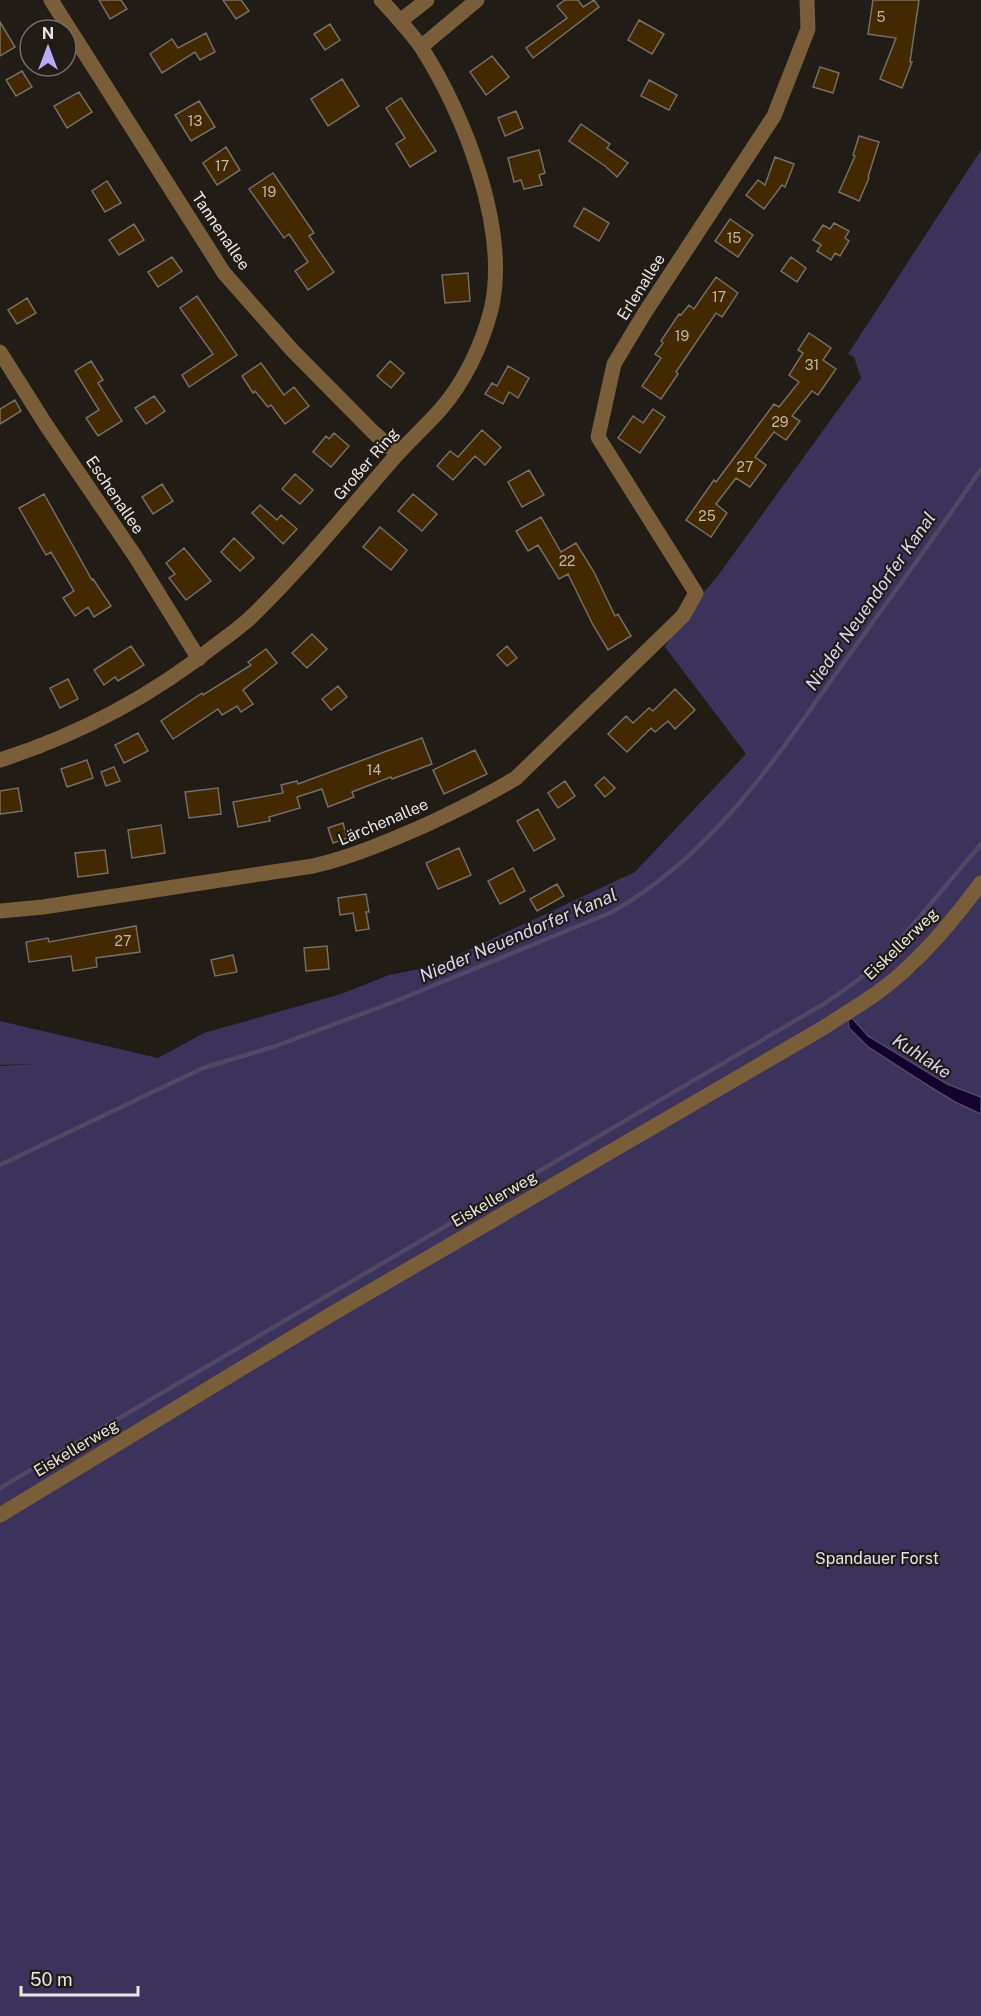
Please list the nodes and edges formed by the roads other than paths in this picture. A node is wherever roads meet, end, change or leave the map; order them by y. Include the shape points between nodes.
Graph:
1 (51, 0) edge
2 (381, 0) edge
3 (428, 0) edge
4 (477, 0) edge
5 (807, 0) edge
6 (400, 21) junction
7 (421, 47) junction
8 (0, 352) edge
9 (398, 453) junction
10 (696, 593) joint
11 (199, 659) junction
12 (0, 760) edge
13 (981, 884) edge
14 (0, 911) edge
15 (0, 1515) edge

1 - 9 street, Tannenallee via 224,273 292,350
2 - 6 street, Großer Ring
3 - 6 street
4 - 7 street
5 - 10 street, Erlenallee via 808,29 774,116 614,364 598,437
6 - 7 street, Großer Ring
7 - 9 street, Großer Ring via 459,116 472,152 492,226 495,270 492,307 466,372 442,408
8 - 11 street, Eschenallee
9 - 11 street, Großer Ring via 294,573 247,621
10 - 14 street, Lärchenallee via 683,616 516,778 488,796 390,841 313,866
11 - 12 street, Großer Ring via 104,716 53,741
13 - 15 street, Eiskellerweg via 952,922 876,994 330,1315

